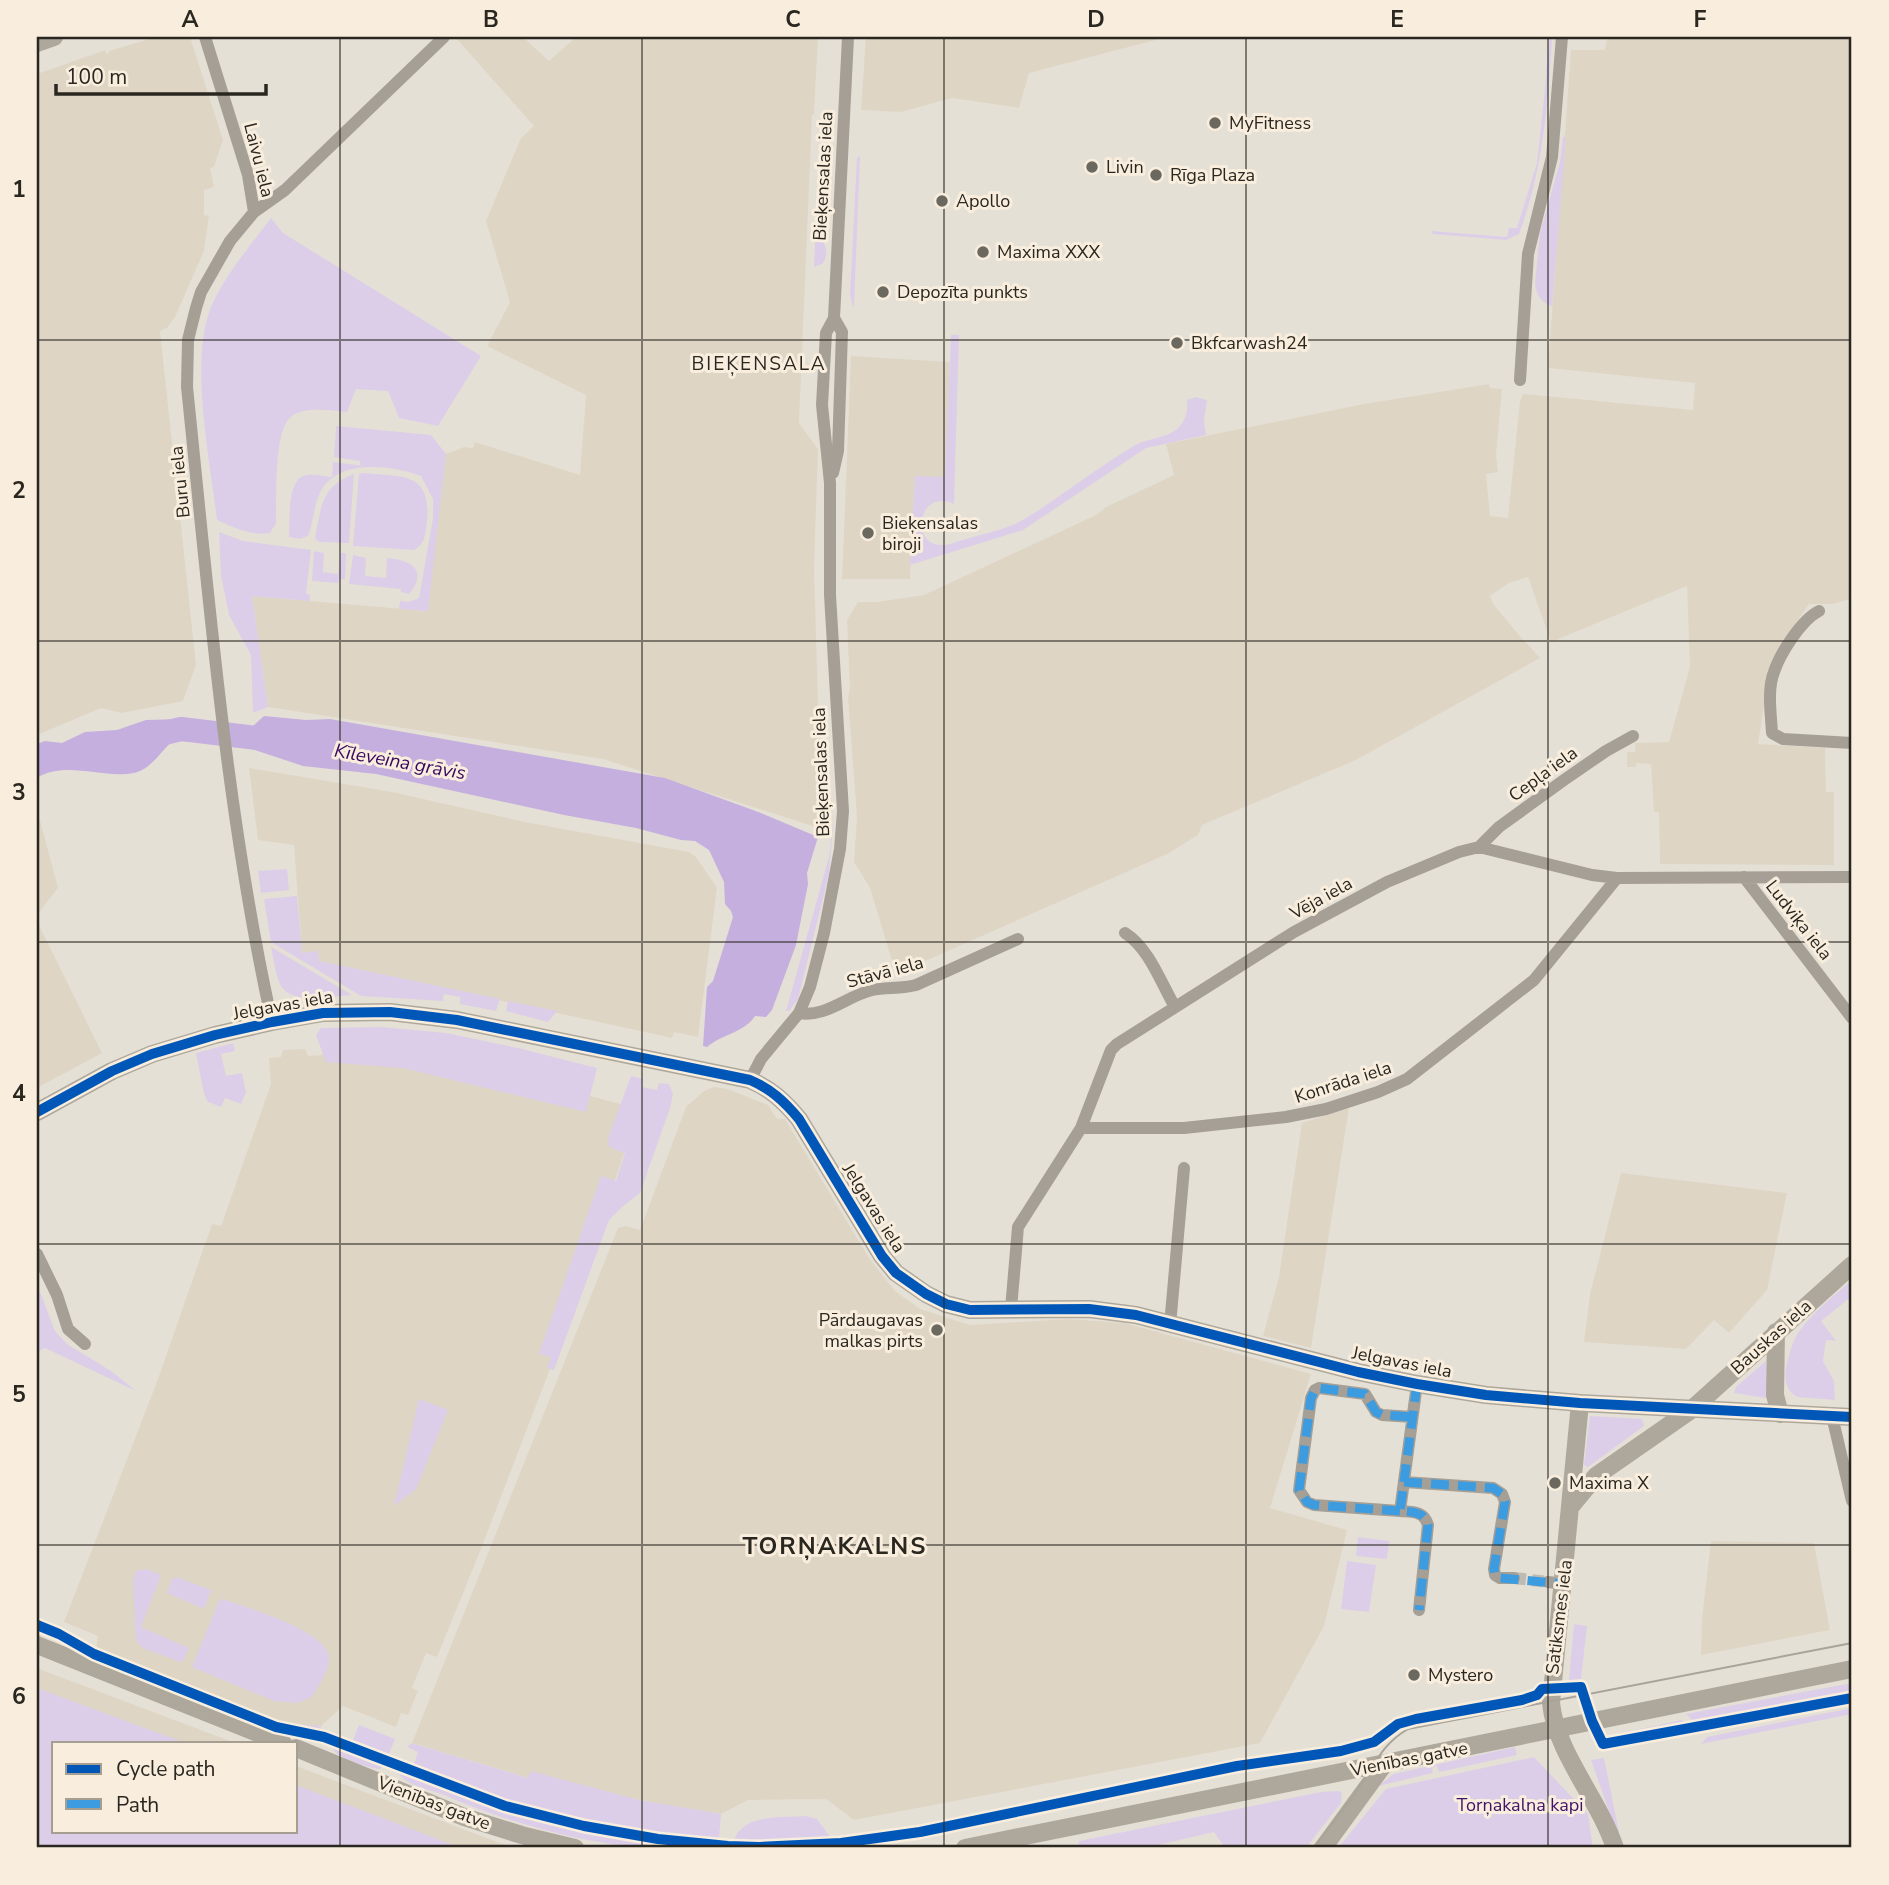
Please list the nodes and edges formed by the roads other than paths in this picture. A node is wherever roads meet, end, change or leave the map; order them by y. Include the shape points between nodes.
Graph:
1 (54, 37) edge
2 (205, 37) edge
3 (444, 37) edge
4 (848, 37) edge
5 (1562, 37) edge
6 (37, 43) edge
7 (254, 212) junction
8 (1520, 380) dead end
9 (1819, 611) dead end
10 (1633, 736) dead end
11 (1852, 743) edge
12 (1479, 847) junction
13 (1744, 877) junction
14 (1852, 877) edge
15 (1617, 878) junction
16 (1125, 933) dead end
17 (1018, 939) dead end
18 (1175, 1007) junction
19 (799, 1013) junction
20 (1852, 1018) edge
21 (272, 1021) junction
22 (750, 1080) junction
23 (37, 1112) edge
24 (1081, 1128) junction
25 (1184, 1168) dead end
26 (37, 1254) edge
27 (1852, 1265) edge
28 (1011, 1309) junction
29 (1169, 1322) junction
30 (1776, 1332) junction
31 (85, 1345) dead end
32 (1417, 1384) junction
33 (1580, 1404) junction
34 (1691, 1410) junction
35 (1780, 1414) junction
36 (1832, 1416) junction
37 (1412, 1417) junction
38 (1852, 1417) edge
39 (1404, 1482) junction
40 (1852, 1501) edge
41 (1572, 1505) junction
42 (1400, 1511) junction
43 (1514, 1578) tunnel mouth
44 (1419, 1610) dead end
45 (37, 1645) edge
46 (1852, 1669) edge
47 (1556, 1729) junction
48 (280, 1742) edge
49 (298, 1749) edge
50 (1385, 1763) junction
51 (575, 1848) edge
52 (965, 1848) edge
53 (1323, 1848) edge
54 (1615, 1848) edge

1 - 6 street
2 - 7 street, Laivu iela via 248,174
3 - 7 street, Buru iela via 285,190
4 - 19 street, Bieķensalas iela via 834,318 826,333 822,405 831,483 830,595 843,811 824,933
5 - 8 street via 1552,157 1528,254
7 - 21 street, Buru iela via 230,241 201,292 187,353 228,760
9 - 11 street via 1803,623 1773,673 1772,733 1783,739
10 - 12 street, Cepļa iela via 1564,780
12 - 15 street
12 - 18 street, Vēja iela via 1387,882 1294,932
13 - 14 street
13 - 15 street
13 - 20 street, Ludviķa iela
15 - 24 street, Konrāda iela via 1534,980 1407,1079 1326,1109 1286,1118 1184,1128
16 - 18 street via 1143,951
17 - 19 street, Stāvā iela via 916,985 873,990 815,1014
18 - 24 street, Vēja iela via 1111,1050
19 - 22 street, Bieķensalas iela via 761,1059
21 - 22 street, Jelgavas iela via 323,1013 425,1015
21 - 23 street, Jelgavas iela via 152,1054
22 - 28 street, Jelgavas iela via 776,1094 799,1119 896,1273 946,1304 970,1310
24 - 28 street, Vēja iela via 1018,1227
25 - 29 street
26 - 31 street via 68,1329
27 - 30 street, Bauskas iela
28 - 29 street, Jelgavas iela via 1089,1309
29 - 32 street, Jelgavas iela
30 - 34 street, Bauskas iela
30 - 35 street via 1775,1395
32 - 33 street, Jelgavas iela
32 - 37 street
33 - 34 street, Jelgavas iela
33 - 41 street, Satiksmes iela
34 - 35 street, Jelgavas iela
34 - 41 street via 1596,1476
35 - 36 street, Jelgavas iela
36 - 38 street, Jelgavas iela
36 - 40 street
37 - 39 street
37 - 42 street via 1382,1415 1365,1394 1315,1390 1299,1490 1314,1505
39 - 42 street
39 - 43 street via 1493,1488 1502,1494 1505,1503 1494,1569 1500,1578
41 - 47 street, Satiksmes iela via 1556,1583 1551,1688
42 - 44 street via 1426,1518
45 - 48 street
46 - 47 street, Vienības gatve
47 - 50 street, Vienības gatve
47 - 54 street, Satiksmes iela
49 - 51 street, Vienības gatve via 464,1817
50 - 52 street, Vienības gatve
50 - 53 street

